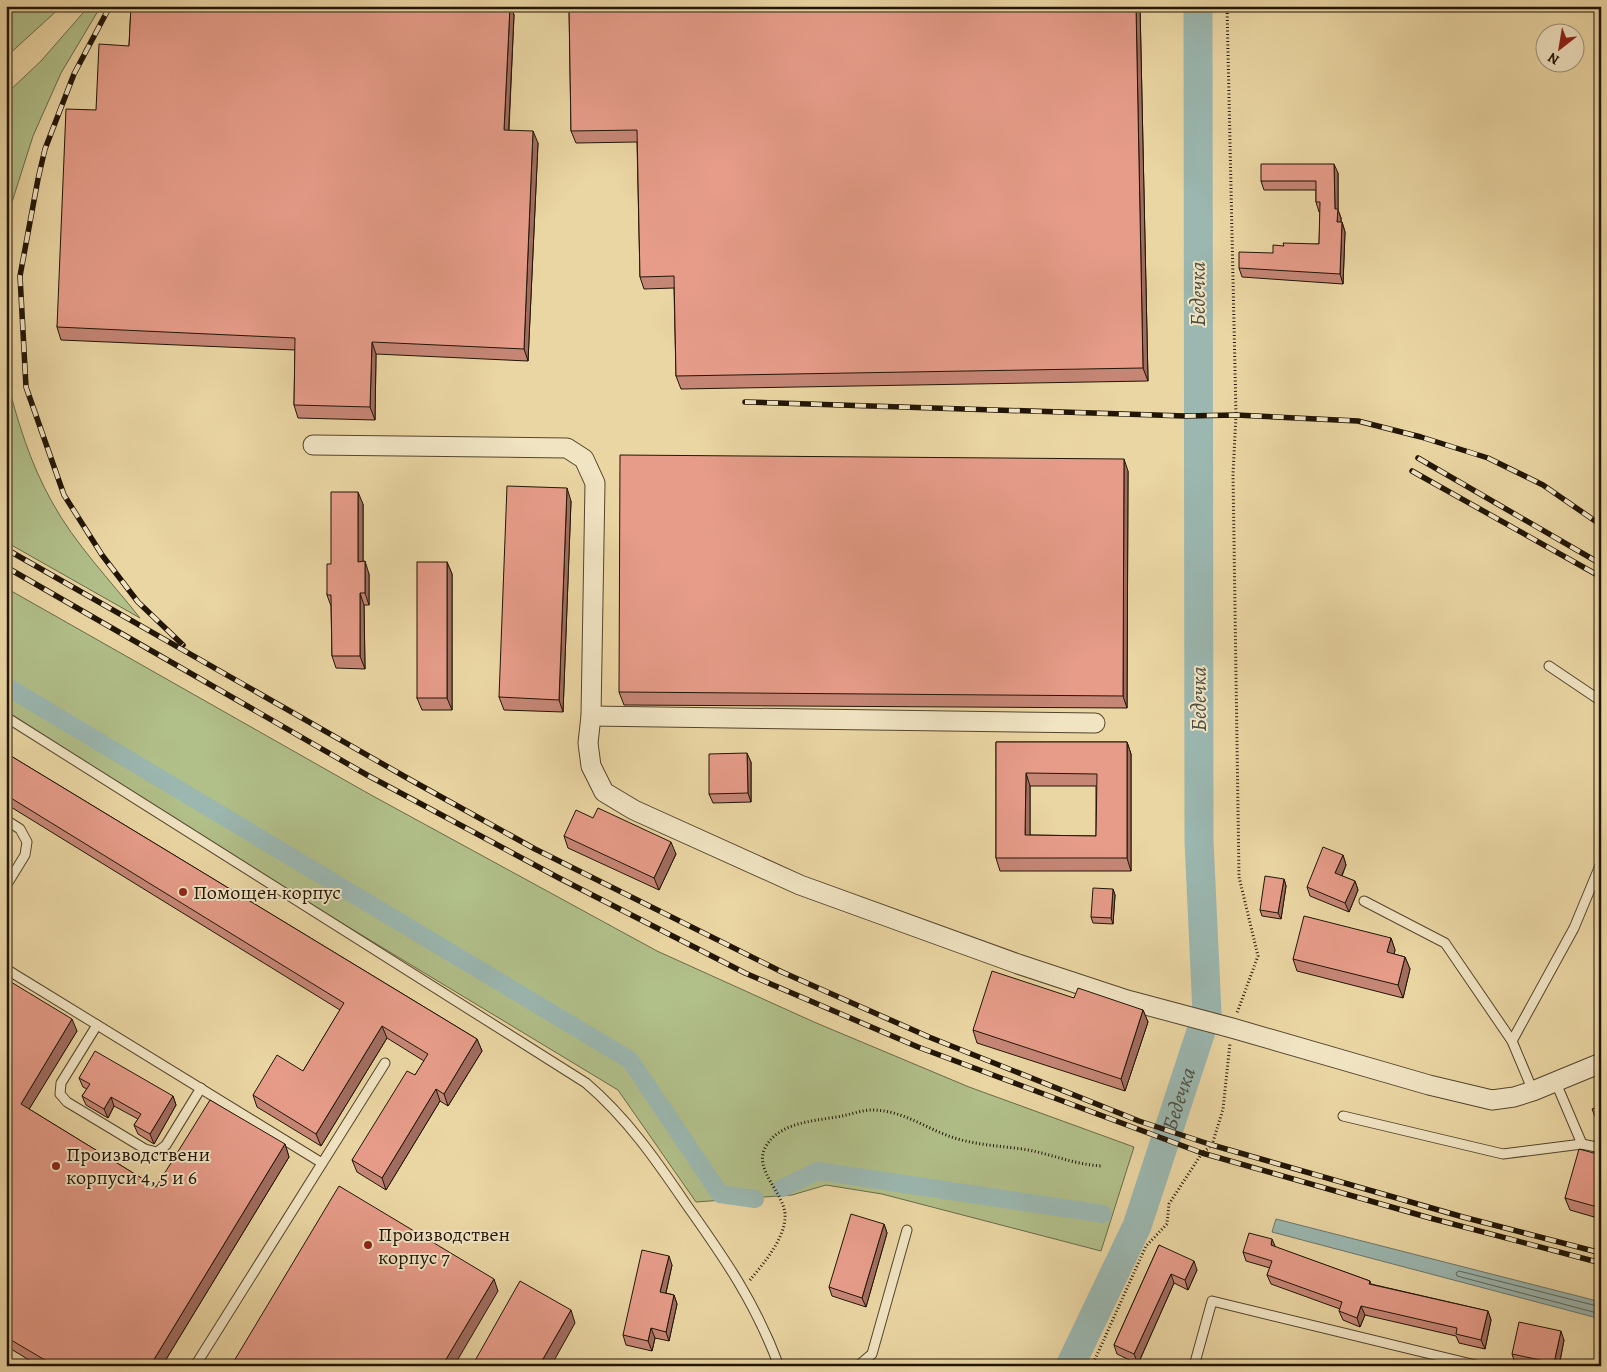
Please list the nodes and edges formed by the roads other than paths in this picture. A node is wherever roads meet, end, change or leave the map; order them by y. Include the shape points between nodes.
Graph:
1 (313, 445) dead end
2 (1549, 666) dead end
3 (1601, 701) edge
4 (590, 716) junction
5 (6, 717) edge
6 (1095, 723) dead end
7 (6, 820) edge
8 (1601, 863) edge
9 (6, 886) edge
10 (1364, 901) dead end
11 (6, 969) edge
12 (97, 1024) junction
13 (1512, 1041) junction
14 (1601, 1063) edge
15 (385, 1064) dead end
16 (1556, 1083) junction
17 (200, 1088) junction
18 (1533, 1091) junction
19 (1343, 1116) dead end
20 (1582, 1144) junction
21 (1601, 1148) edge
22 (322, 1164) junction
23 (907, 1230) dead end
24 (195, 1366) edge
25 (779, 1366) edge
26 (854, 1366) edge
27 (1194, 1366) edge
28 (1480, 1366) edge

1 - 4 street via 567,448 584,459 595,482
2 - 3 lane
4 - 6 street
4 - 18 street via 588,743 591,766 604,792 634,810 800,885 1127,1000 1429,1085 1492,1100 1514,1098
5 - 25 lane via 586,1084 608,1102 636,1133 743,1288
7 - 9 lane via 20,829 27,842 25,855
8 - 13 lane via 1574,928
10 - 13 lane via 1445,943
11 - 12 lane
12 - 17 lane
12 - 17 lane via 61,1083 60,1094 67,1102 145,1149 157,1152 166,1145
13 - 18 lane
14 - 16 street
15 - 22 lane
16 - 18 street
16 - 20 lane
17 - 22 lane
19 - 20 lane via 1503,1154
20 - 21 lane
22 - 24 lane
23 - 26 lane via 872,1354
27 - 28 lane via 1212,1301

